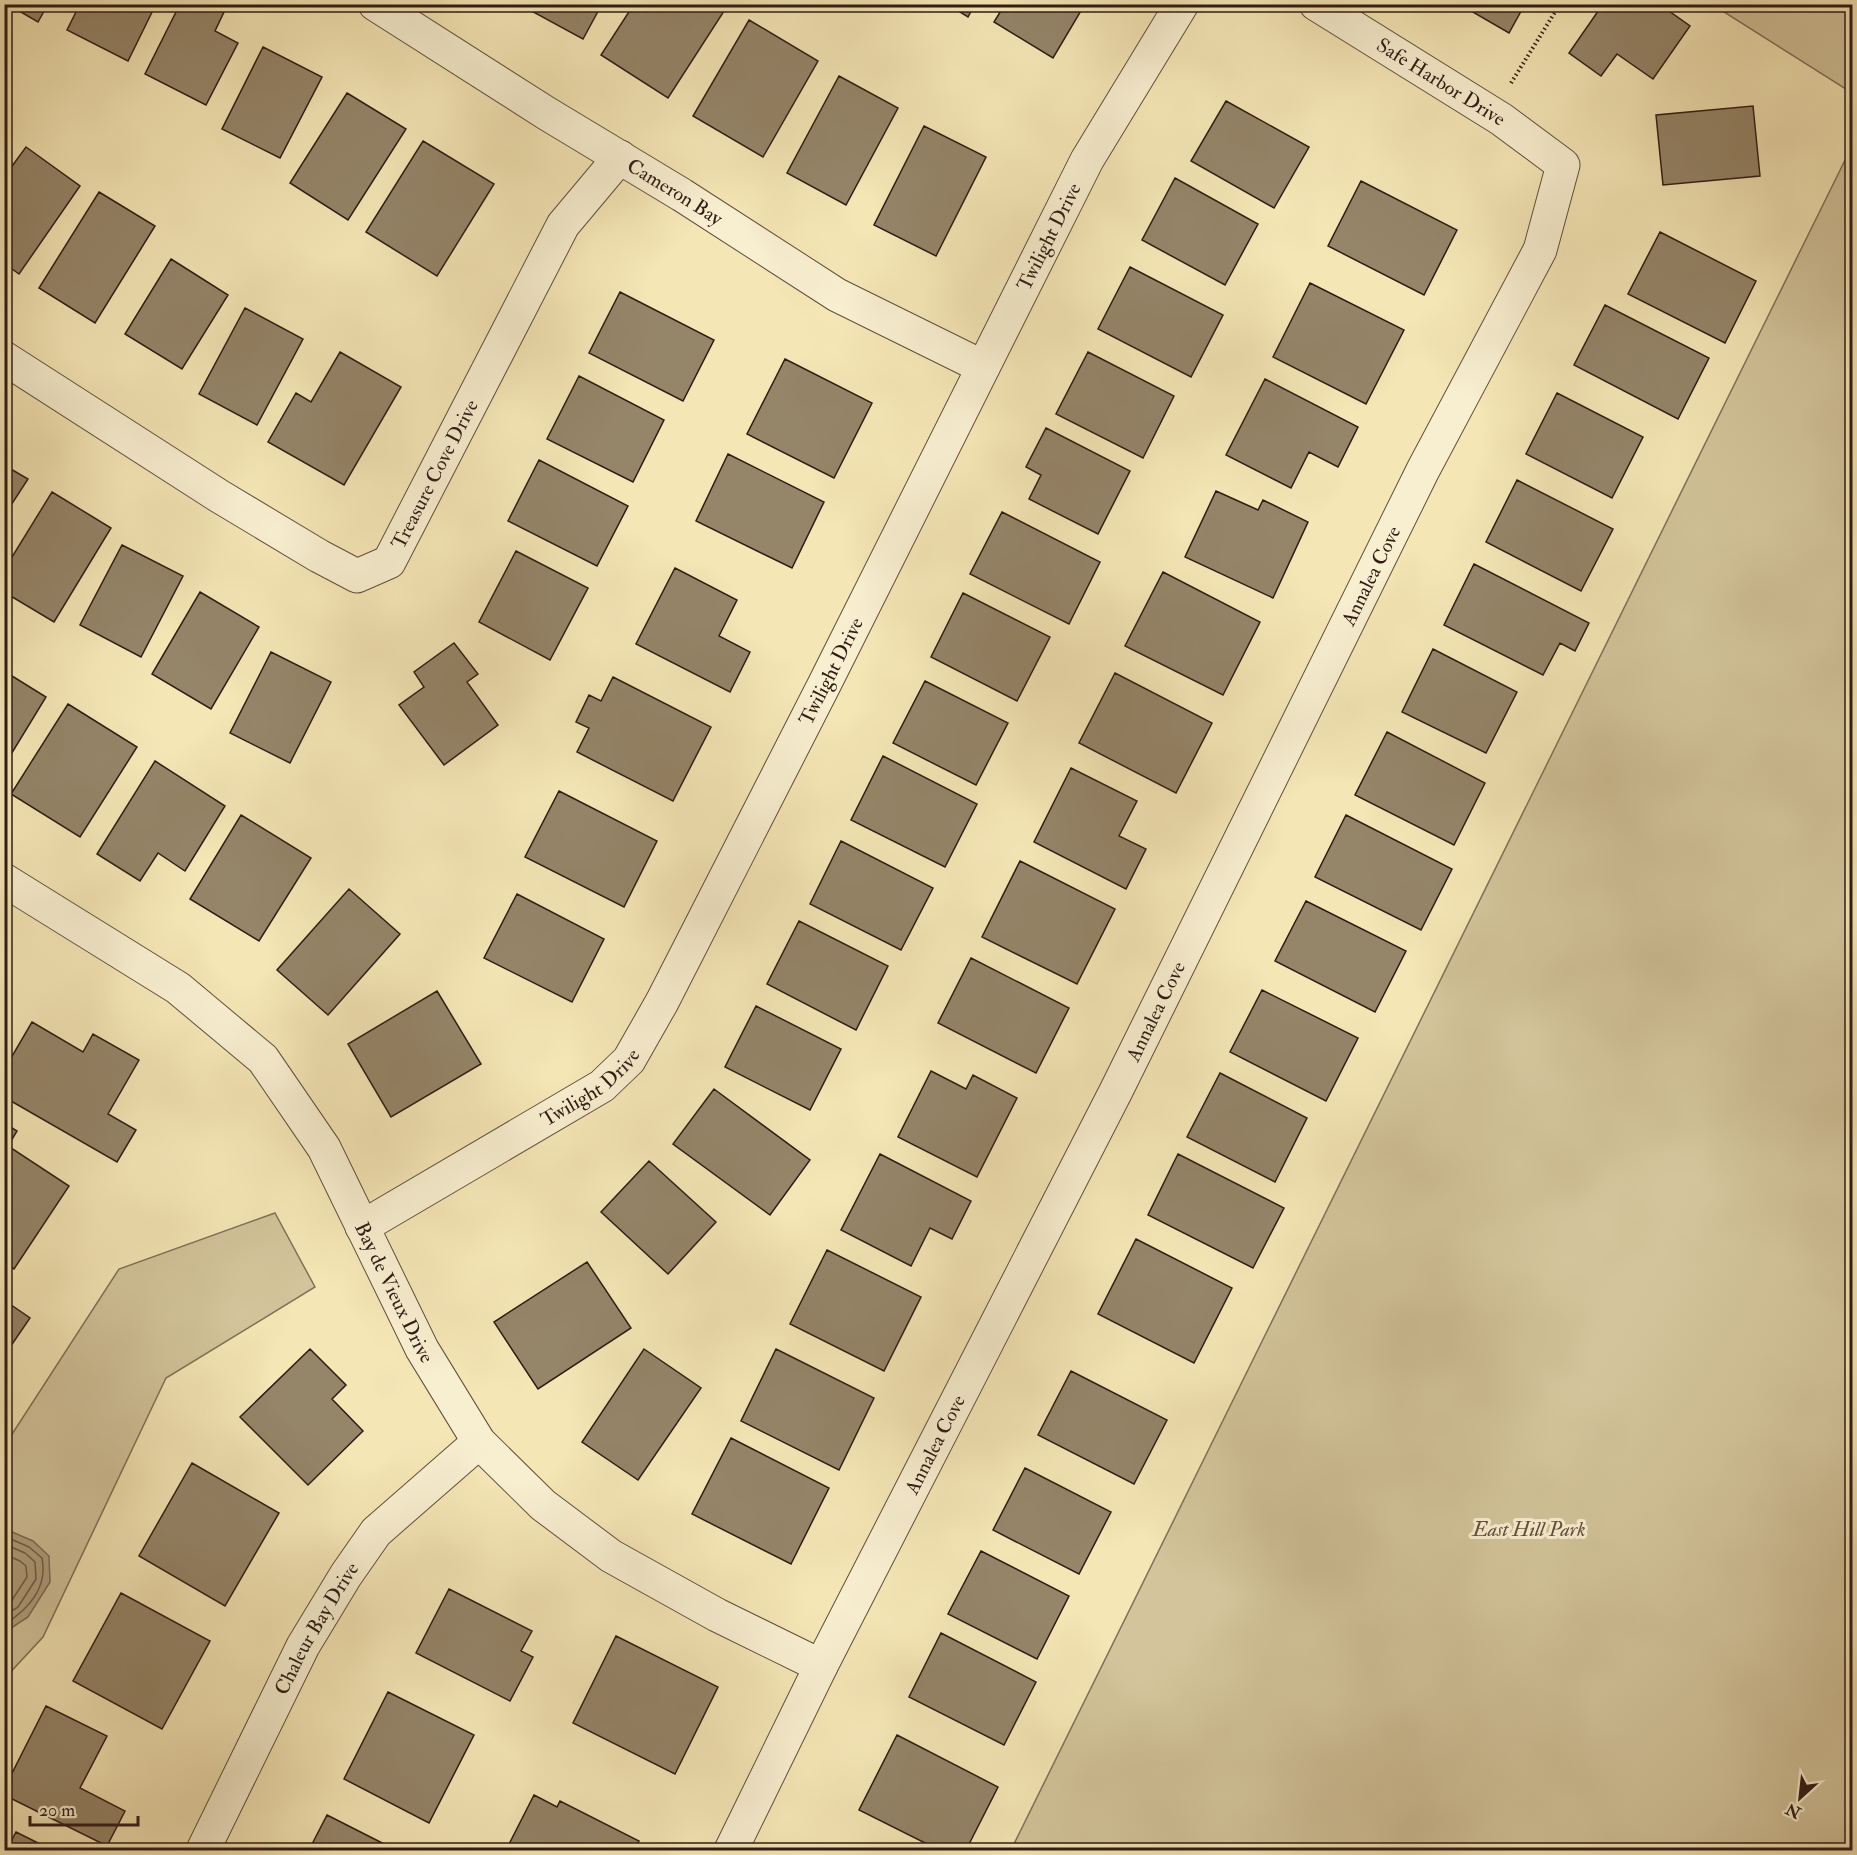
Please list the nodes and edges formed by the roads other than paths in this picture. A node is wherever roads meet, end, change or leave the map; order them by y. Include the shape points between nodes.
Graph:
1 (375, 4) edge
2 (1182, 4) edge
3 (1316, 4) edge
4 (620, 157) junction
5 (1563, 165) joint
6 (4, 358) edge
7 (983, 367) junction
8 (6, 883) edge
9 (362, 1227) junction
10 (479, 1442) junction
11 (821, 1666) junction
12 (203, 1851) edge
13 (731, 1851) edge

1 - 4 street, Cameron Bay
2 - 7 street, Twilight Drive via 1087,160
3 - 5 street, Safe Harbor Drive via 1501,119
4 - 6 street, Treasure Cove Drive via 563,225 389,562 357,576 219,496
4 - 7 street, Cameron Bay via 837,295
5 - 11 street, Annalea Cove via 1540,250 1424,470 1121,1080
7 - 9 street, Twilight Drive via 668,992 629,1060 602,1086
8 - 9 street, Bay de Vieux Drive via 178,988 263,1059 324,1148
9 - 10 street, Bay de Vieux Drive via 422,1349
10 - 11 street, Bay de Vieux Drive via 543,1505 611,1556 717,1615
10 - 12 street, Chaleur Bay Drive via 376,1532 346,1575 303,1646
11 - 13 street, Annalea Cove

